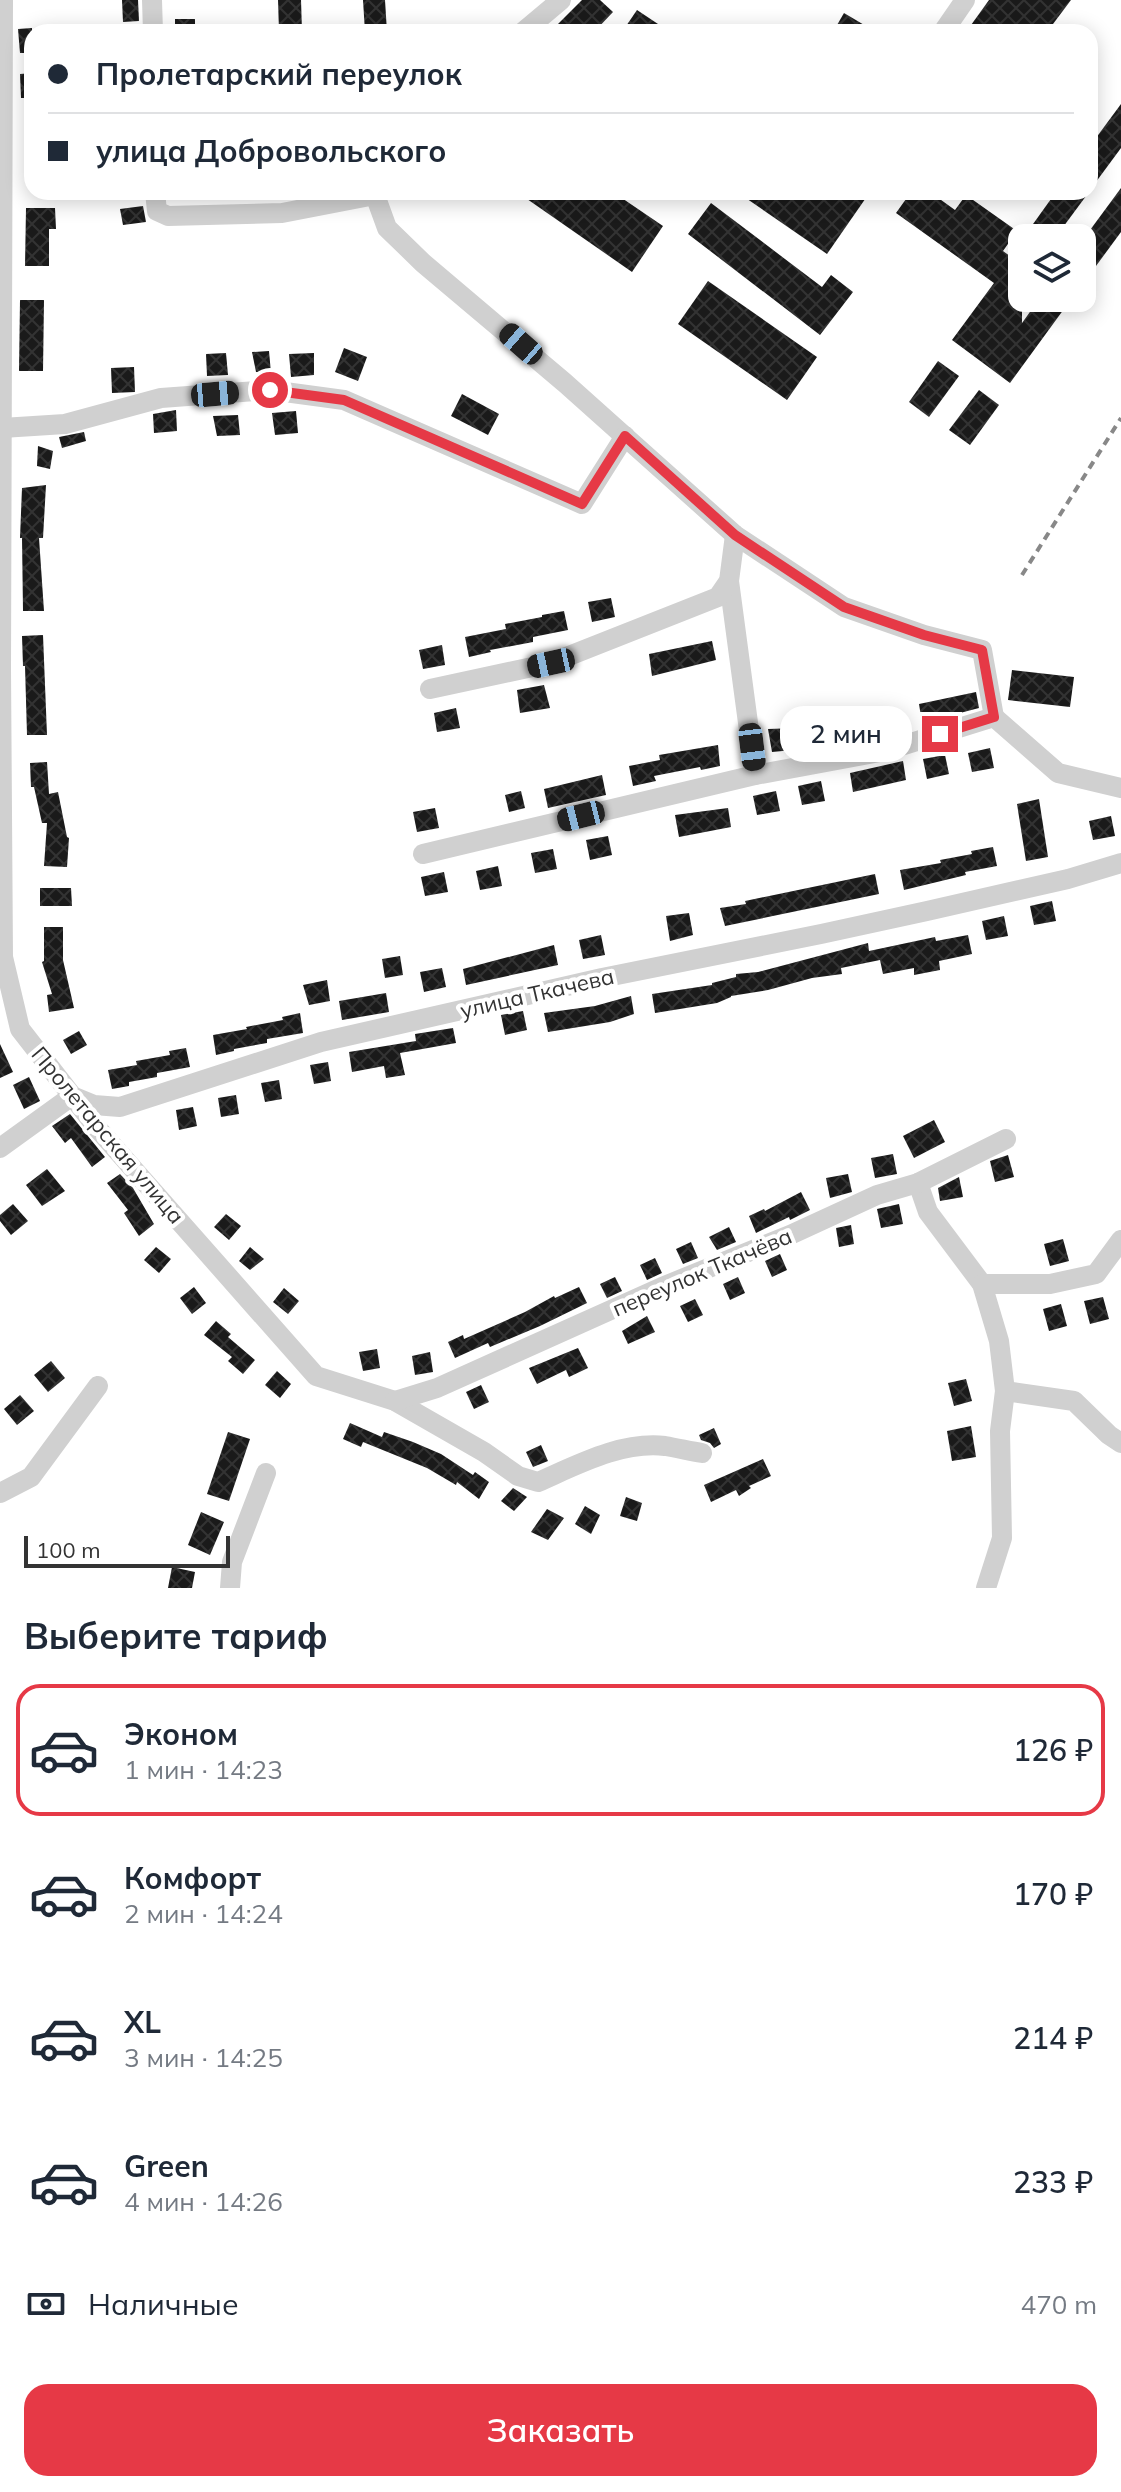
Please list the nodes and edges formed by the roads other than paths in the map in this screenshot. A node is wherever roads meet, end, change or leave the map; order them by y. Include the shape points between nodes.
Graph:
1 (3, 0) edge
2 (152, 0) edge
3 (561, 0) edge
4 (965, 0) edge
5 (153, 24) edge
6 (532, 24) edge
7 (948, 24) edge
8 (156, 200) edge
9 (343, 200) edge
10 (378, 200) edge
11 (2, 428) junction
12 (625, 436) junction
13 (735, 535) junction
14 (729, 581) junction
15 (430, 689) dead end
16 (994, 717) junction
17 (755, 775) junction
18 (1121, 788) edge
19 (423, 854) dead end
20 (1121, 863) edge
21 (72, 1096) junction
22 (1006, 1139) dead end
23 (0, 1148) edge
24 (918, 1183) junction
25 (1121, 1240) edge
26 (982, 1284) junction
27 (98, 1386) dead end
28 (1005, 1391) junction
29 (395, 1401) junction
30 (1121, 1443) edge
31 (702, 1453) dead end
32 (266, 1473) dead end
33 (0, 1493) edge
34 (230, 1588) edge
35 (986, 1588) edge

1 - 11 street, Пролетарская улица
2 - 5 street
3 - 6 street
4 - 7 street
8 - 9 street via 157,211 168,216 282,213
10 - 12 street via 387,228 423,263
11 - 12 street via 65,424 161,398 270,390 344,400 582,504
11 - 21 street, Пролетарская улица via 3,957 20,1029
12 - 13 street
13 - 14 street
13 - 16 street via 844,607 982,650
14 - 15 street via 718,597 551,663
14 - 17 street
16 - 17 street via 885,751
16 - 18 street via 1058,773
17 - 19 street
20 - 21 street, улица Ткачева via 836,931 321,1042 120,1107
21 - 23 street
21 - 29 street, Пролетарская улица via 316,1376
22 - 24 street, переулок Ткачёва
24 - 26 street via 928,1212
24 - 29 street, переулок Ткачёва via 877,1195 437,1388
25 - 26 street via 1096,1274 1050,1284
26 - 28 street via 999,1341
27 - 33 street via 31,1477
28 - 30 street via 1074,1401
28 - 35 street via 1000,1431 1002,1538
29 - 31 street, Пролетарская улица via 518,1476 538,1482 628,1448 662,1446
32 - 34 street via 232,1562

